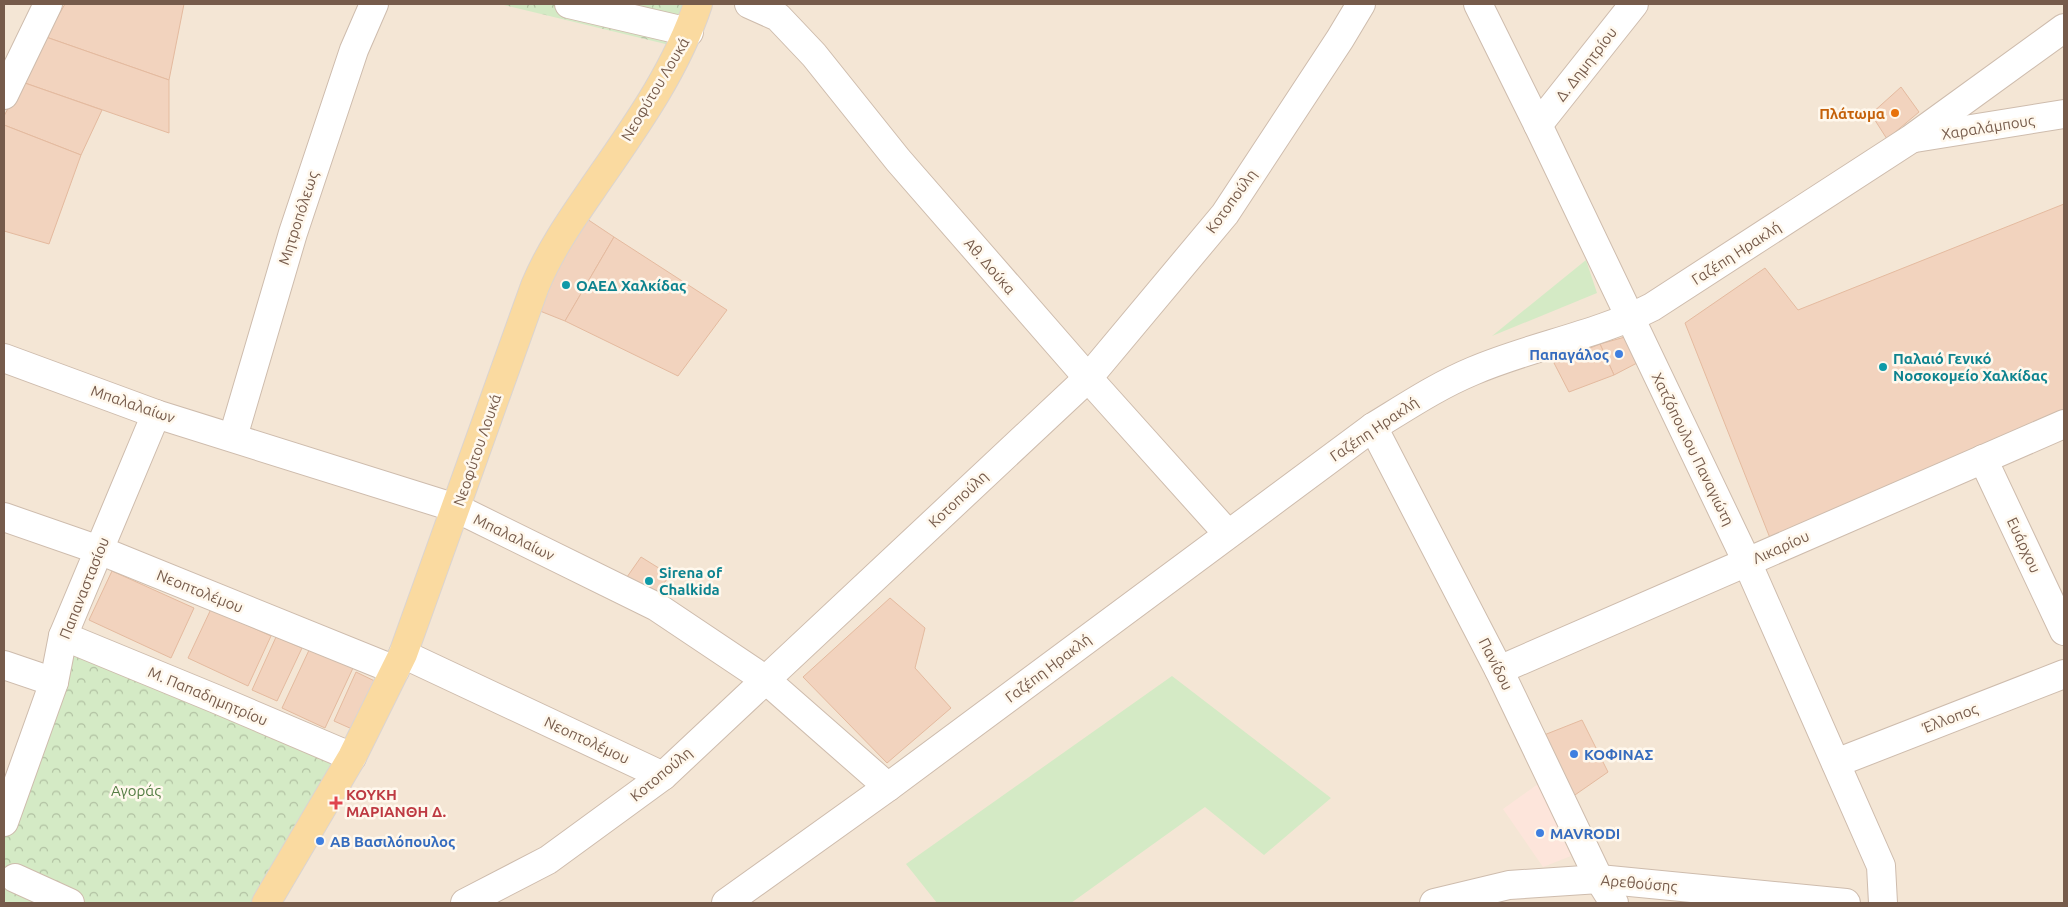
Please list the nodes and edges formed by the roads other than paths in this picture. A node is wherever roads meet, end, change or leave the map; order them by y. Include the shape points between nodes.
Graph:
1 (48, 4) edge
2 (374, 4) edge
3 (569, 4) edge
4 (698, 4) edge
5 (749, 4) edge
6 (1361, 4) edge
7 (1478, 4) edge
8 (1634, 4) edge
9 (604, 8) edge
10 (2064, 28) edge
11 (689, 32) junction
12 (12, 62) edge
13 (4, 95) edge
14 (2064, 114) edge
15 (1538, 125) junction
16 (1911, 139) junction
17 (1630, 318) junction
18 (4, 358) edge
19 (1088, 378) junction
20 (156, 414) junction
21 (2064, 424) edge
22 (1373, 427) junction
23 (233, 437) junction
24 (1983, 458) junction
25 (456, 508) junction
26 (4, 517) edge
27 (1228, 534) junction
28 (99, 550) junction
29 (1747, 562) junction
30 (2064, 631) edge
31 (63, 636) junction
32 (399, 662) junction
33 (4, 665) edge
34 (1499, 670) junction
35 (2064, 674) edge
36 (766, 680) junction
37 (54, 682) junction
38 (352, 757) junction
39 (1836, 763) junction
40 (663, 776) junction
41 (888, 787) junction
42 (4, 822) edge
43 (15, 878) dead end
44 (1599, 879) junction
45 (70, 903) edge
46 (266, 903) edge
47 (464, 903) edge
48 (726, 903) edge
49 (1434, 903) edge
50 (1614, 903) edge
51 (1846, 903) edge
52 (1883, 903) edge

1 - 12 street
2 - 23 street, Μητροπόλεως via 354,50 292,233
3 - 9 street
4 - 11 main road, Νεοφύτου Λουκά
5 - 19 street, Αθ. Δούκα via 778,18 814,55 898,160
6 - 19 street, Κοτοπούλη via 1225,214
7 - 15 street, Χατζόπουλου Παναγιώτη
8 - 15 street, Δ. Δημητρίου
9 - 11 street
10 - 16 street, Γαζέπη Ηρακλή
11 - 25 main road, Νεοφύτου Λουκά via 632,129 547,257
12 - 13 street
14 - 16 street, Χαραλάμπους
15 - 17 street, Χατζόπουλου Παναγιώτη
16 - 17 street, Γαζέπη Ηρακλή
17 - 22 street, Γαζέπη Ηρακλή via 1473,371 1432,390
17 - 29 street, Χατζόπουλου Παναγιώτη
18 - 20 street, Μπαλαλαίων
19 - 27 street, Αθ. Δούκα
19 - 36 street, Κοτοπούλη
20 - 23 street, Μπαλαλαίων
20 - 28 street, Παπαναστασίου
21 - 24 street, Λικαρίου
22 - 27 street, Γαζέπη Ηρακλή
22 - 34 street, Πανίδου
23 - 25 street, Μπαλαλαίων
24 - 29 street, Λικαρίου
24 - 30 street, Ευάρχου
25 - 32 main road, Νεοφύτου Λουκά
25 - 36 street, Μπαλαλαίων via 656,607
26 - 28 street, Νεοπτολέμου
27 - 41 street, Γαζέπη Ηρακλή
28 - 31 street, Παπαναστασίου
28 - 32 street, Νεοπτολέμου
29 - 34 street, Λικαρίου
29 - 39 street, Χατζόπουλου Παναγιώτη
31 - 37 street, Παπαναστασίου
31 - 38 street, Μ. Παπαδημητρίου
32 - 38 main road, Νεοφύτου Λουκά
32 - 40 street, Νεοπτολέμου
33 - 37 street
34 - 44 street, Πανίδου
35 - 39 street, Έλλοπος
36 - 40 street, Κοτοπούλη
36 - 41 street, Μπαλαλαίων
37 - 42 street, Παπαναστασίου
38 - 46 main road, Νεοφύτου Λουκά
39 - 52 street, Χατζόπουλου Παναγιώτη via 1881,866
40 - 47 street, Κοτοπούλη via 548,860
41 - 48 street, Γαζέπη Ηρακλή
43 - 45 street
44 - 49 street, Αρεθούσης via 1509,885
44 - 50 street, Πανίδου
44 - 51 street, Αρεθούσης

